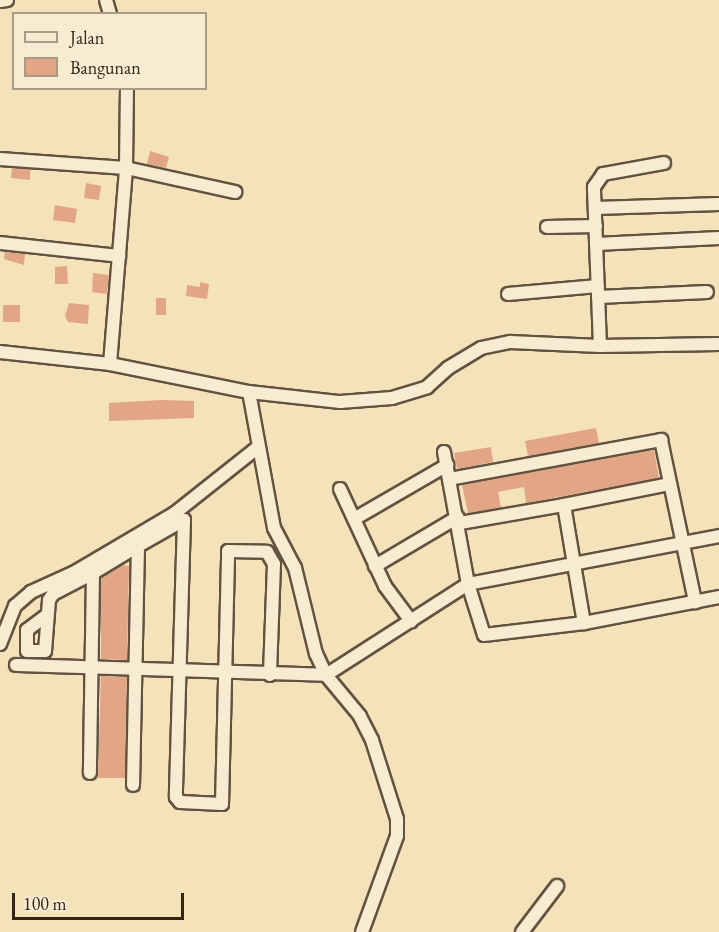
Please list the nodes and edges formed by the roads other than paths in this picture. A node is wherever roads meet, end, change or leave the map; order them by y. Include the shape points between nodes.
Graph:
1 (7, 0) edge
2 (0, 1) edge
3 (127, 90) edge
4 (0, 159) edge
5 (664, 163) dead end
6 (126, 168) junction
7 (235, 192) dead end
8 (719, 204) edge
9 (596, 208) junction
10 (596, 226) junction
11 (548, 227) dead end
12 (719, 238) edge
13 (0, 243) edge
14 (596, 244) junction
15 (119, 256) junction
16 (598, 291) junction
17 (707, 292) dead end
18 (508, 294) dead end
19 (719, 344) edge
20 (600, 346) junction
21 (0, 352) edge
22 (110, 364) junction
23 (249, 392) junction
24 (257, 448) junction
25 (449, 480) junction
26 (669, 484) junction
27 (340, 489) dead end
28 (564, 505) junction
29 (354, 519) junction
30 (459, 520) junction
31 (719, 536) edge
32 (680, 545) junction
33 (138, 546) junction
34 (375, 566) junction
35 (573, 566) junction
36 (93, 573) junction
37 (468, 584) junction
38 (719, 598) edge
39 (695, 602) junction
40 (47, 615) dead end
41 (411, 621) junction
42 (584, 623) junction
43 (0, 644) edge
44 (16, 665) dead end
45 (92, 665) junction
46 (137, 667) junction
47 (182, 669) junction
48 (228, 671) junction
49 (270, 675) junction
50 (326, 675) junction
51 (90, 772) dead end
52 (132, 785) dead end
53 (557, 886) dead end
54 (362, 932) edge
55 (522, 932) edge

1 - 2 street
3 - 6 street
4 - 6 street
5 - 9 street via 603,174 594,187
6 - 7 street
6 - 15 street
8 - 9 street
9 - 10 street
10 - 11 street
10 - 14 street
12 - 14 street
13 - 15 street
14 - 16 street
15 - 22 street
16 - 17 street
16 - 18 street
16 - 20 street
19 - 20 street
20 - 23 street via 510,342 481,348 448,368 427,387 393,398 340,402
21 - 22 street
22 - 23 street
23 - 24 street
24 - 43 street via 175,513 73,573 31,592 15,606
24 - 50 street via 274,528 295,568 316,654
25 - 26 street via 661,440
25 - 29 street via 445,458
25 - 30 street
26 - 28 street
26 - 32 street
27 - 29 street
28 - 30 street
28 - 35 street
29 - 34 street
30 - 34 street
30 - 37 street
31 - 32 street
32 - 35 street
32 - 39 street
33 - 36 street
33 - 46 street
33 - 47 street via 184,520
34 - 41 street
35 - 37 street
35 - 42 street
36 - 40 street via 53,594
36 - 45 street
37 - 41 street
37 - 42 street via 484,635
38 - 39 street
39 - 42 street
41 - 50 street
44 - 45 street
45 - 46 street
45 - 51 street
46 - 47 street
46 - 52 street
47 - 48 street
47 - 48 street via 176,797 180,802 222,804
48 - 49 street
48 - 49 street via 228,551 267,552 274,564
49 - 50 street
50 - 54 street via 360,716 372,740 397,819 397,836
53 - 55 street

